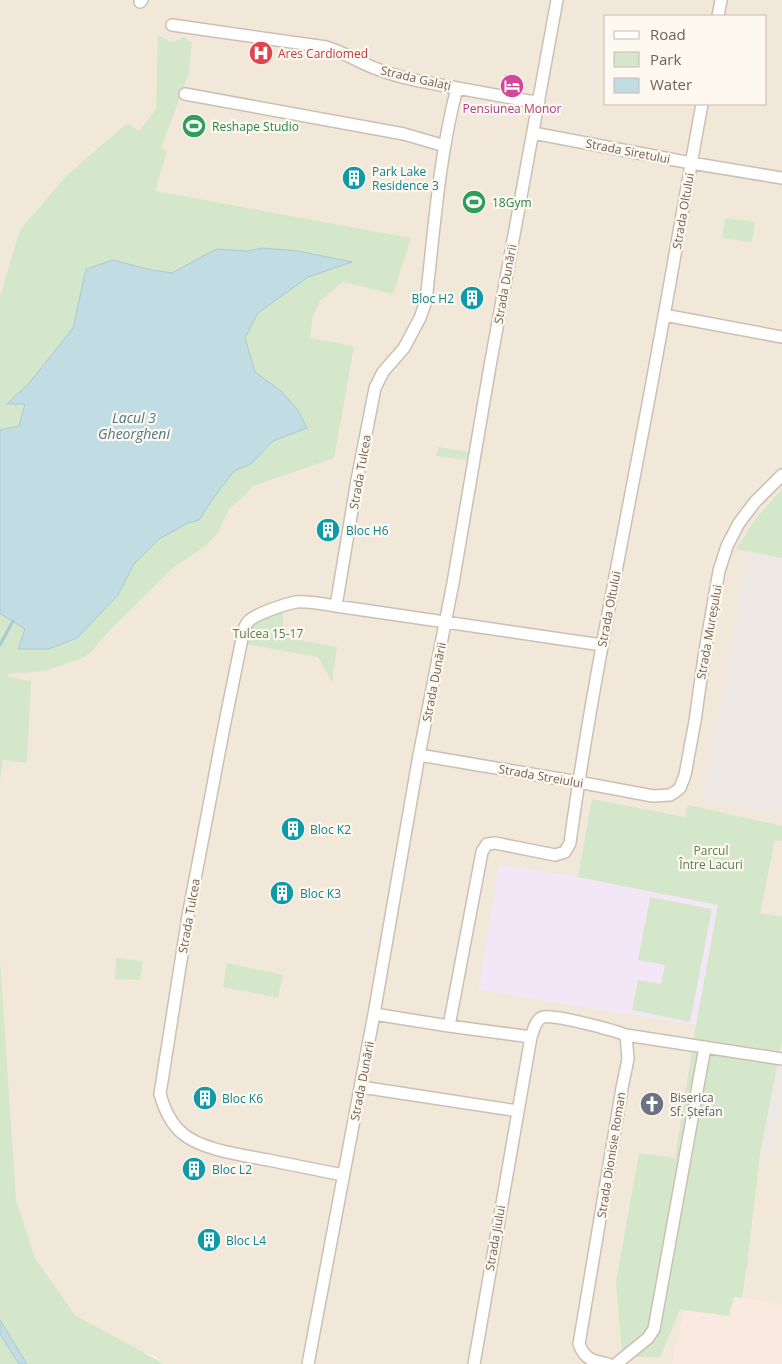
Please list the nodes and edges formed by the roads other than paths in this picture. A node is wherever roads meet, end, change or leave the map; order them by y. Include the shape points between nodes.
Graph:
1 (557, 0) edge
2 (721, 0) edge
3 (718, 15) edge
4 (172, 25) dead end
5 (457, 88) junction
6 (185, 94) dead end
7 (538, 102) junction
8 (702, 105) edge
9 (532, 133) junction
10 (445, 146) junction
11 (691, 163) junction
12 (782, 178) edge
13 (664, 315) junction
14 (782, 337) edge
15 (404, 348) joint
16 (782, 475) edge
17 (336, 606) junction
18 (446, 622) junction
19 (602, 645) junction
20 (419, 755) junction
21 (578, 782) junction
22 (662, 795) joint
23 (374, 1014) junction
24 (448, 1026) junction
25 (626, 1035) junction
26 (531, 1037) junction
27 (705, 1047) junction
28 (782, 1059) edge
29 (360, 1087) junction
30 (518, 1111) junction
31 (344, 1175) junction
32 (308, 1364) edge
33 (474, 1364) edge
34 (608, 1364) edge
35 (616, 1364) edge

1 - 7 street, Strada Dunării
2 - 3 street
4 - 5 street, Strada Galați via 326,47 388,73
5 - 7 street, Strada Galați
5 - 10 street, Strada Galați
6 - 10 street via 404,134
7 - 9 street, Strada Dunării
8 - 11 street, Strada Oltului
9 - 11 street, Strada Siretului
9 - 18 street, Strada Dunării
10 - 15 street, Strada Galați via 426,301
11 - 12 street, Strada Siretului
11 - 13 street, Strada Oltului
13 - 14 street
13 - 19 street, Strada Oltului
15 - 17 street, Strada Tulcea via 383,372 375,388
16 - 22 street, Strada Mureșului via 755,502 726,546 684,781 675,792
17 - 18 street, Strada Tulcea
17 - 31 street, Strada Tulcea via 304,602 280,606 254,617 244,629 188,916 160,1094 175,1125 202,1146
18 - 19 street, Strada Tulcea
18 - 20 street, Strada Dunării
19 - 21 street, Strada Oltului
20 - 21 street, Strada Streiului
20 - 23 street, Strada Dunării
21 - 22 street, Strada Streiului
21 - 24 street, Strada Oltului via 570,843 565,852 555,855 495,843 487,844 482,852
23 - 24 street
23 - 29 street, Strada Dunării
24 - 26 street
25 - 26 street via 611,1029 544,1017
25 - 27 street
25 - 34 street, Strada Dionisie Roman via 628,1060 579,1344 588,1358
26 - 30 street, Strada Jiului
27 - 28 street
27 - 35 street via 654,1329 648,1338
29 - 30 street
29 - 31 street, Strada Dunării
30 - 33 street, Strada Jiului
31 - 32 street, Strada Dunării

